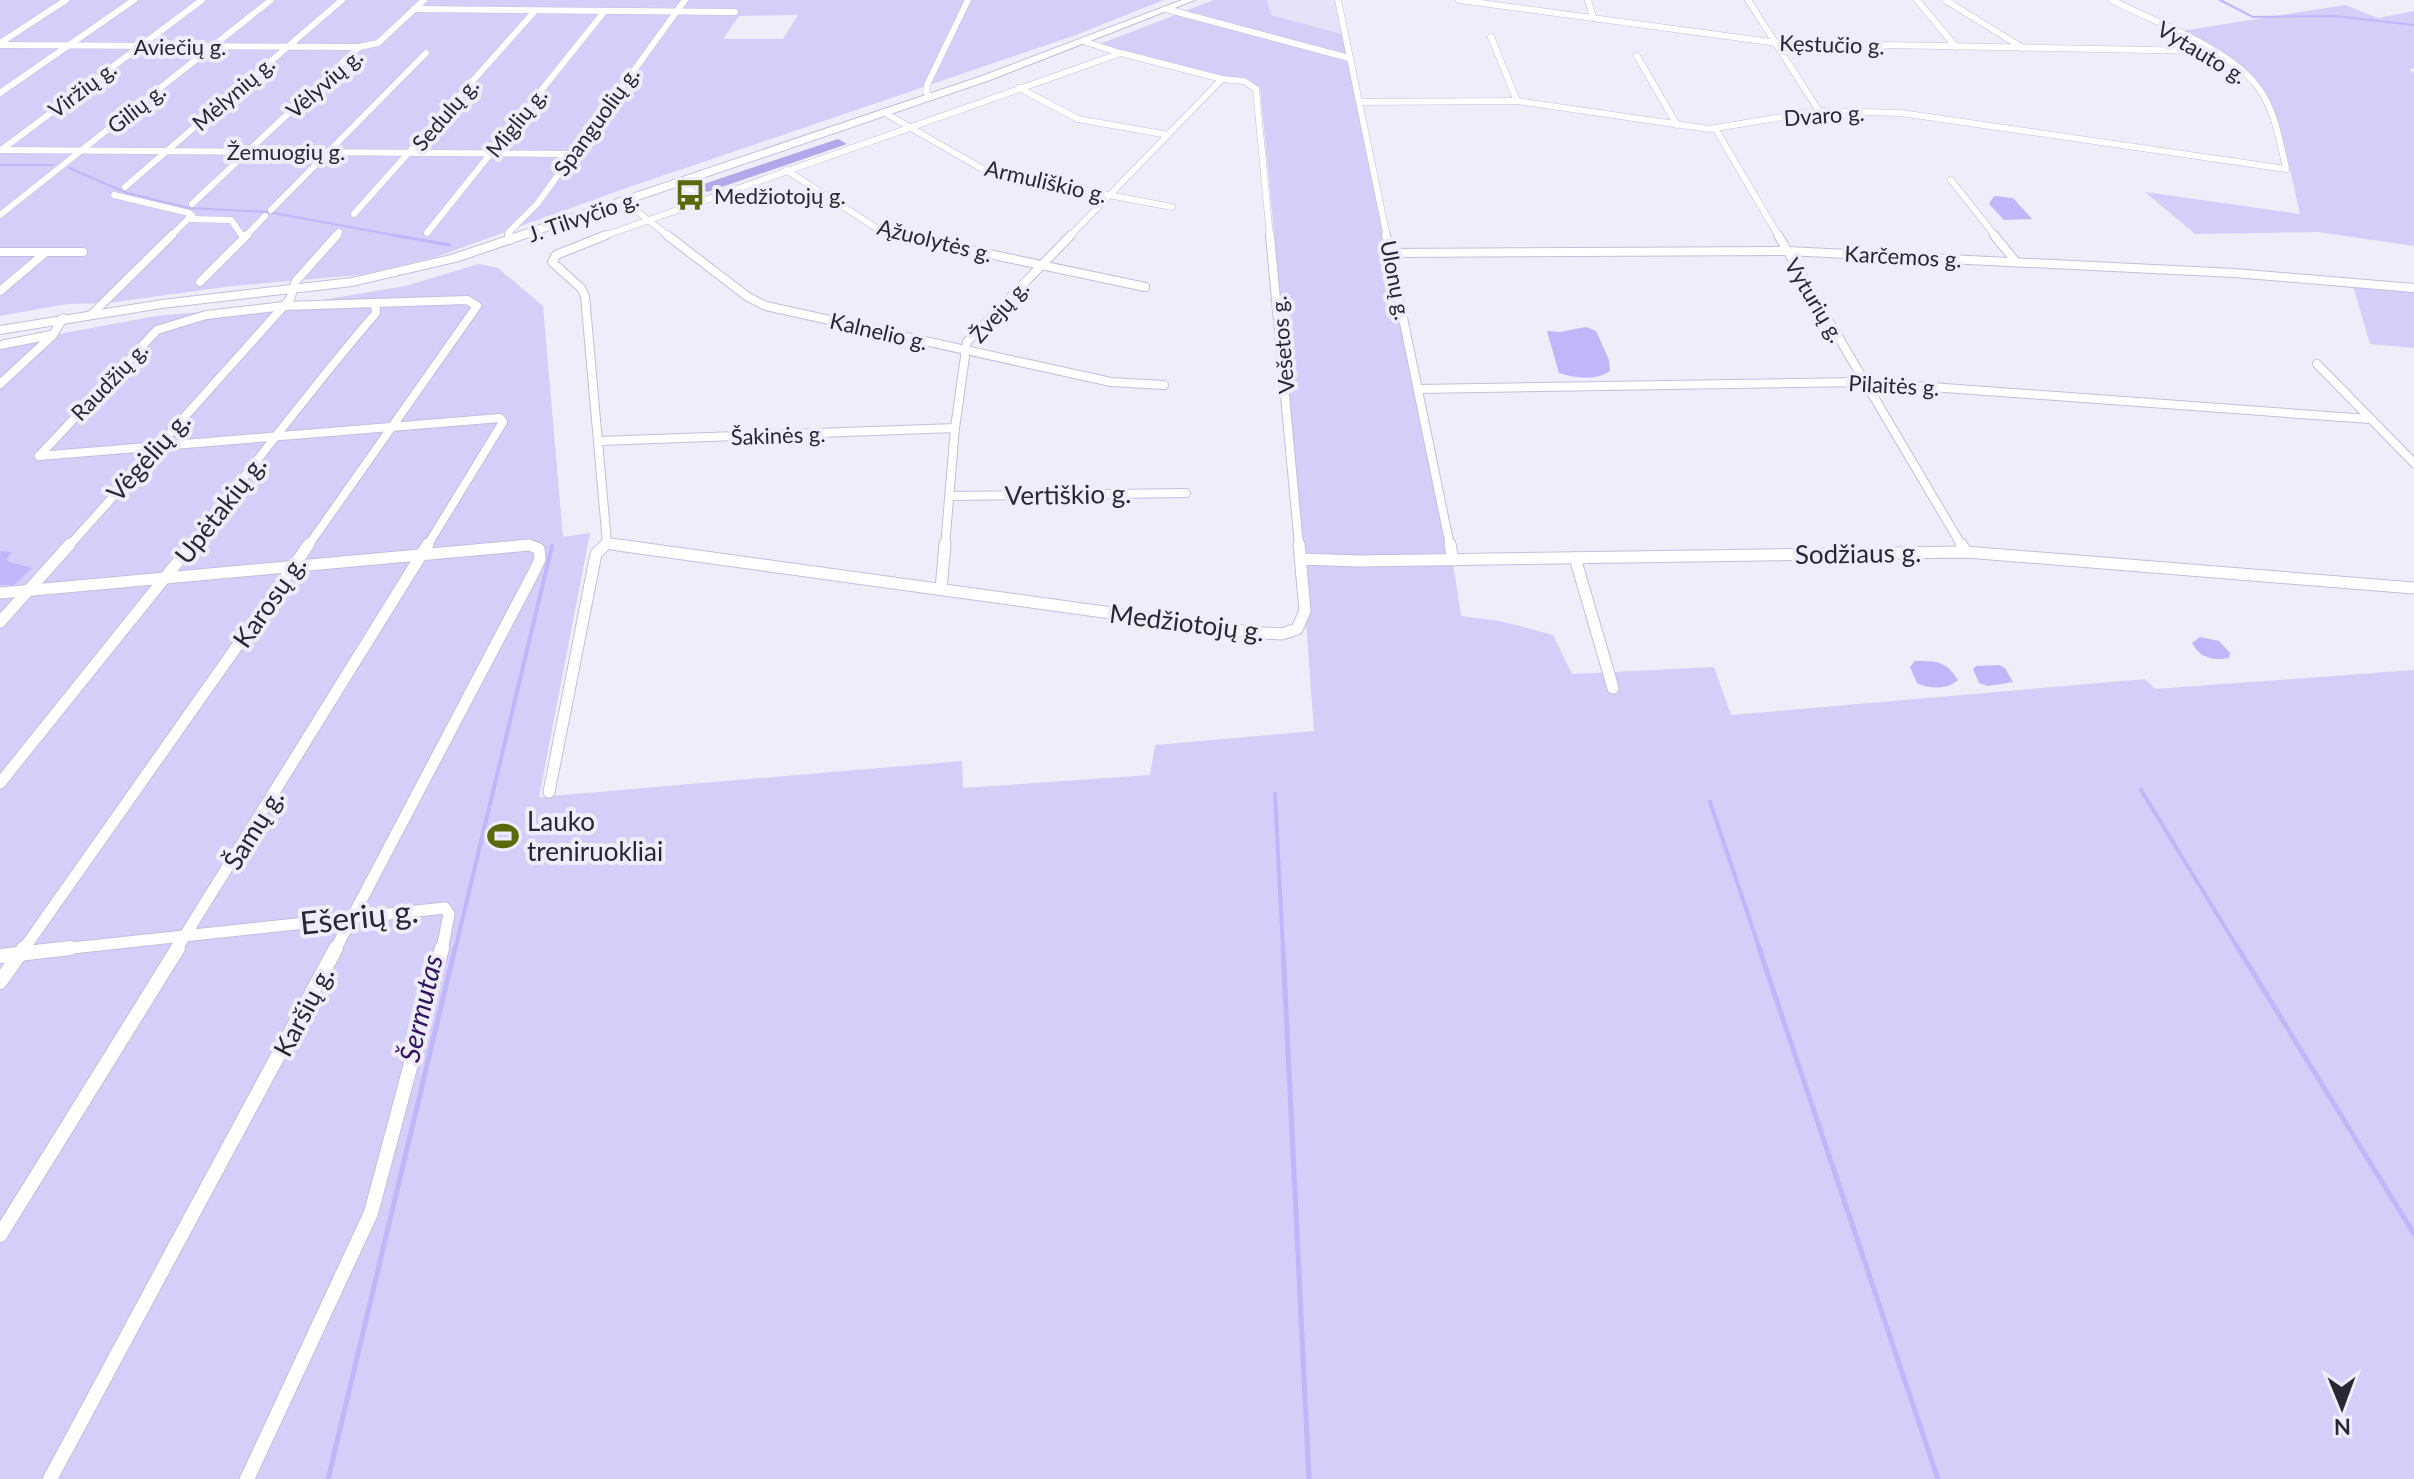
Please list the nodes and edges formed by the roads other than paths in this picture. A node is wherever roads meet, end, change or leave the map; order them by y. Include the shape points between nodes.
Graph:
1 (66, 0) edge
2 (134, 0) edge
3 (202, 0) edge
4 (271, 0) edge
5 (342, 0) edge
6 (424, 0) edge
7 (607, 0) edge
8 (685, 0) edge
9 (968, 0) edge
10 (1190, 0) edge
11 (1338, 0) edge
12 (1459, 0) edge
13 (1588, 0) edge
14 (1748, 0) edge
15 (1917, 0) edge
16 (1945, 0) edge
17 (2112, 0) edge
18 (414, 9) junction
19 (1166, 9) junction
20 (535, 11) junction
21 (601, 12) junction
22 (676, 12) junction
23 (735, 12) dead end
24 (1593, 18) junction
25 (1491, 37) dead end
26 (1086, 42) junction
27 (1778, 43) junction
28 (0, 44) edge
29 (69, 45) junction
30 (139, 46) junction
31 (213, 46) junction
32 (287, 47) junction
33 (359, 47) junction
34 (1956, 47) junction
35 (2023, 48) junction
36 (2208, 51) junction
37 (426, 53) dead end
38 (1121, 53) junction
39 (1637, 56) dead end
40 (1349, 58) junction
41 (1222, 79) junction
42 (1019, 88) junction
43 (0, 93) edge
44 (931, 97) junction
45 (1517, 101) junction
46 (1360, 102) junction
47 (1819, 111) junction
48 (885, 113) junction
49 (1677, 125) junction
50 (910, 127) junction
51 (1715, 128) junction
52 (1168, 135) junction
53 (0, 150) edge
54 (82, 150) junction
55 (166, 151) junction
56 (248, 151) junction
57 (329, 152) junction
58 (412, 152) junction
59 (491, 153) junction
60 (572, 154) junction
61 (2286, 169) joint
62 (786, 170) junction
63 (1951, 180) dead end
64 (680, 183) junction
65 (125, 187) dead end
66 (114, 195) dead end
67 (1108, 196) junction
68 (702, 199) junction
69 (625, 202) junction
70 (192, 204) dead end
71 (1172, 207) dead end
72 (354, 214) dead end
73 (0, 215) edge
74 (188, 219) junction
75 (645, 219) junction
76 (339, 232) dead end
77 (427, 233) dead end
78 (243, 237) junction
79 (510, 240) junction
80 (1787, 251) junction
81 (0, 252) edge
82 (46, 252) junction
83 (83, 252) dead end
84 (1391, 253) junction
85 (2016, 262) junction
86 (1041, 265) junction
87 (200, 282) dead end
88 (1145, 287) dead end
89 (2414, 288) edge
90 (292, 289) junction
91 (0, 291) edge
92 (375, 303) junction
93 (284, 306) junction
94 (93, 313) junction
95 (63, 318) junction
96 (0, 330) edge
97 (53, 335) junction
98 (0, 345) edge
99 (965, 350) junction
100 (2317, 364) dead end
101 (1863, 382) junction
102 (0, 384) edge
103 (1164, 385) dead end
104 (1418, 389) junction
105 (2369, 419) junction
106 (391, 428) junction
107 (955, 428) junction
108 (277, 437) junction
109 (600, 441) junction
110 (156, 447) junction
111 (2414, 463) edge
112 (1186, 493) dead end
113 (950, 496) junction
114 (607, 543) junction
115 (1966, 552) junction
116 (423, 554) junction
117 (1575, 558) junction
118 (1301, 559) junction
119 (1453, 560) junction
120 (293, 567) junction
121 (165, 578) junction
122 (2414, 588) edge
123 (941, 589) junction
124 (29, 590) junction
125 (0, 593) edge
126 (0, 622) edge
127 (1291, 633) joint
128 (1613, 688) dead end
129 (0, 783) edge
130 (549, 792) dead end
131 (353, 917) junction
132 (188, 933) junction
133 (21, 954) junction
134 (0, 956) edge
135 (0, 982) edge
136 (0, 1235) edge
137 (50, 1479) edge
138 (247, 1479) edge

1 - 28 street
2 - 29 street
3 - 30 street, Viržių g.
4 - 31 street, Gilių g.
5 - 32 street, Mėlynių g.
6 - 18 street, Vėlyvių g.
7 - 21 street, Miglių g.
8 - 22 street, Spanguolių g.
9 - 44 street via 927,85
10 - 19 main road, J. Tilvyčio g.
11 - 40 street, Ulonų g.
12 - 24 street, Kęstučio g.
13 - 24 street
14 - 27 street
15 - 34 street
16 - 35 street
17 - 36 street, Vytauto g.
18 - 20 street
18 - 33 street, Vėlyvių g. via 378,43
19 - 26 main road, J. Tilvyčio g.
19 - 40 street
20 - 21 street
20 - 58 street, Sedulų g.
21 - 22 street
21 - 59 street, Miglių g.
22 - 23 street
22 - 60 street, Spanguolių g.
24 - 27 street, Kęstučio g.
25 - 45 street
26 - 38 street
26 - 44 main road, J. Tilvyčio g.
27 - 34 street, Kęstučio g.
27 - 47 street
28 - 29 street, Aviečių g.
29 - 30 street, Aviečių g.
29 - 43 street
30 - 31 street, Aviečių g.
30 - 53 street, Viržių g.
31 - 32 street, Aviečių g.
31 - 54 street, Gilių g.
32 - 33 street, Aviečių g.
32 - 55 street, Mėlynių g.
33 - 56 street, Vėlyvių g.
34 - 35 street, Kęstučio g.
35 - 36 street, Kęstučio g.
36 - 61 street, Vytauto g. via 2257,87
37 - 57 street
38 - 41 street
38 - 42 street
39 - 49 street
40 - 46 street, Ulonų g.
41 - 52 street, Žvejų g.
41 - 118 street, Vešetos g. via 1251,84 1258,92
42 - 50 street
42 - 52 street via 1078,119
44 - 48 main road, J. Tilvyčio g.
45 - 46 street, Dvaro g.
45 - 49 street, Dvaro g.
46 - 84 street, Ulonų g.
47 - 51 street, Dvaro g.
47 - 61 street, Dvaro g. via 1927,116
48 - 50 street, Armuliškio g.
48 - 64 main road, J. Tilvyčio g.
49 - 51 street, Dvaro g.
50 - 62 street
50 - 67 street, Armuliškio g. via 988,172
51 - 80 street, Vyturių g.
52 - 67 street, Žvejų g.
53 - 54 street, Žemuogių g.
54 - 55 street, Žemuogių g.
54 - 73 street, Gilių g.
55 - 56 street, Žemuogių g.
55 - 65 street, Mėlynių g.
56 - 57 street, Žemuogių g.
56 - 70 street, Vėlyvių g.
57 - 58 street, Žemuogių g.
57 - 78 street
58 - 59 street, Žemuogių g.
58 - 72 street, Sedulų g.
59 - 60 street, Žemuogių g.
59 - 77 street, Miglių g.
60 - 79 street, Spanguolių g. via 537,204 509,232
62 - 68 street
62 - 86 street, Ąžuolytės g. via 878,229
63 - 85 street
64 - 68 street
64 - 69 main road, J. Tilvyčio g.
66 - 74 street via 189,213
67 - 71 street, Armuliškio g.
67 - 86 street, Žvejų g.
68 - 75 street
69 - 75 street, Kalnelio g.
69 - 79 main road, J. Tilvyčio g.
74 - 78 street via 231,220
74 - 94 street
75 - 99 street, Kalnelio g. via 756,302
75 - 109 street via 567,248 553,259 585,296
76 - 90 street
78 - 87 street
79 - 90 main road, J. Tilvyčio g. via 389,275
80 - 84 street, Karčemos g.
80 - 85 street, Karčemos g.
80 - 101 street, Vyturių g.
81 - 82 street
82 - 83 street
82 - 91 street
84 - 104 street, Ulonų g.
85 - 89 street, Karčemos g.
86 - 88 street, Ąžuolytės g.
86 - 99 street, Žvejų g. via 971,337
90 - 93 street, Vėgėlių g.
90 - 94 main road, J. Tilvyčio g.
92 - 93 street
92 - 106 street, Karosų g. via 467,300 477,306
92 - 108 street, Upėtakių g. via 376,313
93 - 110 street, Vėgėlių g.
93 - 110 street, Raudžių g. via 206,315 157,330 39,456
94 - 95 main road, J. Tilvyčio g.
95 - 96 main road, J. Tilvyčio g.
95 - 97 street
97 - 98 street
97 - 102 street
99 - 103 street, Kalnelio g. via 1111,382
99 - 107 street, Žvejų g.
100 - 105 street
101 - 104 street, Pilaitės g.
101 - 105 street, Pilaitės g.
101 - 115 street, Vyturių g.
104 - 119 street, Ulonų g.
105 - 111 street
106 - 108 street
106 - 116 street, Šamų g. via 500,418 503,422
106 - 120 street, Karosų g.
107 - 109 street, Šakinės g.
107 - 113 street, Žvejų g.
108 - 110 street
108 - 121 street, Upėtakių g.
109 - 114 street
110 - 124 street, Vėgėlių g.
112 - 113 street, Vertiškio g.
113 - 123 street, Žvejų g.
114 - 123 street, Medžiotojų g.
114 - 130 street via 596,554
115 - 117 street, Sodžiaus g.
115 - 122 street, Sodžiaus g.
116 - 120 street
116 - 131 street, Karšių g. via 529,545 541,554
116 - 132 street, Šamų g.
117 - 119 street, Sodžiaus g.
117 - 128 street
118 - 119 street, Sodžiaus g.
118 - 127 street, Vešetos g. via 1305,611 1301,625
120 - 121 street
120 - 133 street, Karosų g.
121 - 124 street
121 - 129 street, Upėtakių g.
123 - 127 street, Medžiotojų g. via 1249,632
124 - 125 street
124 - 126 street, Vėgėlių g.
131 - 132 street, Ešerių g.
131 - 137 street, Karšių g.
131 - 138 street, Ešerių g. via 429,908 445,908 449,914 371,1213
132 - 133 street, Ešerių g.
132 - 136 street, Šamų g.
133 - 134 street, Ešerių g.
133 - 135 street, Karosų g.

